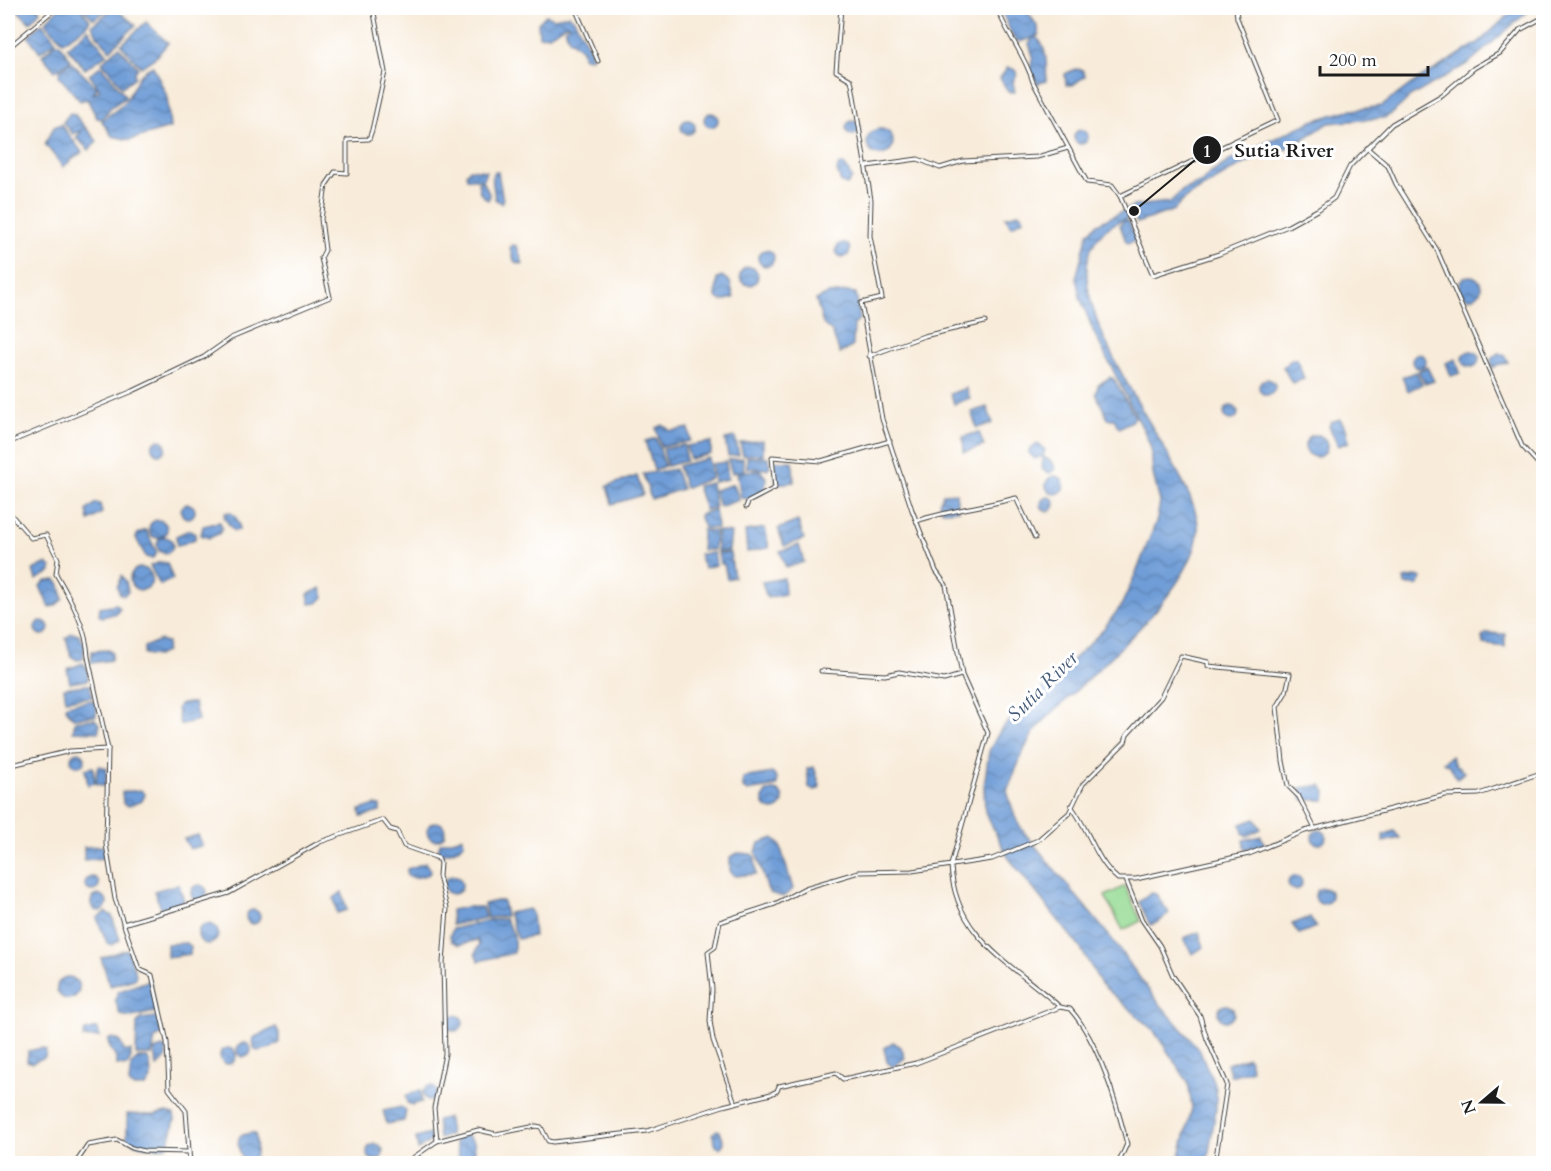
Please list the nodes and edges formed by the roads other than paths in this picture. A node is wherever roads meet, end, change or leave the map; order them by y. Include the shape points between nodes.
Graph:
1 (45, 8) edge
2 (56, 8) edge
3 (373, 8) edge
4 (575, 8) edge
5 (841, 8) edge
6 (997, 8) edge
7 (1236, 8) edge
8 (50, 12) junction
9 (1544, 17) edge
10 (8, 48) edge
11 (598, 62) dead end
12 (1068, 148) junction
13 (1367, 148) junction
14 (867, 166) junction
15 (1120, 196) junction
16 (985, 322) dead end
17 (869, 356) junction
18 (890, 441) junction
19 (8, 443) edge
20 (1544, 470) edge
21 (747, 507) dead end
22 (8, 511) edge
23 (916, 521) junction
24 (1035, 538) dead end
25 (821, 671) dead end
26 (962, 675) junction
27 (108, 750) junction
28 (8, 766) edge
29 (1544, 772) edge
30 (1071, 806) junction
31 (1315, 829) junction
32 (951, 865) junction
33 (1125, 879) junction
34 (123, 924) junction
35 (1060, 1007) junction
36 (735, 1103) junction
37 (437, 1141) junction
38 (189, 1152) junction
39 (75, 1164) edge
40 (190, 1164) edge
41 (314, 1164) edge
42 (319, 1164) edge
43 (404, 1164) edge
44 (1118, 1164) edge
45 (1215, 1164) edge

1 - 8 street
2 - 8 street
3 - 19 street via 385,72 374,121 369,139 347,140 347,173 335,172 331,176 322,203 325,250 321,258 330,297 231,338 204,357 133,391
4 - 11 street
5 - 14 street via 836,71 850,80
6 - 12 street via 1005,31 1029,68
7 - 15 street via 1278,120
8 - 10 street
9 - 13 street via 1520,30 1500,53 1474,68 1442,95 1392,124
12 - 14 street via 1037,157 963,160 940,168 918,159
12 - 15 street via 1087,182 1112,185
13 - 15 street via 1350,166 1334,198 1318,210 1288,226 1153,275
13 - 20 street via 1388,166 1437,250 1522,446
14 - 17 street via 870,236 882,298 861,303
16 - 17 street via 924,336
17 - 18 street
18 - 21 street via 820,461 772,457 775,488 748,502
18 - 23 street
22 - 27 street via 31,538 46,535 58,559 56,574 88,642
23 - 24 street via 1016,498
23 - 26 street via 936,571 946,585
25 - 26 street via 885,675 899,672 944,680
26 - 32 street via 988,733
27 - 28 street via 70,751
27 - 34 street via 106,844
29 - 31 street via 1479,794 1445,795
30 - 31 street via 1083,784 1125,742 1161,697 1181,656 1208,662 1208,666 1290,674 1277,707 1283,761 1288,786 1299,797
30 - 32 street via 1069,813 1038,840 992,859
30 - 33 street via 1106,869 1118,879
31 - 33 street via 1249,854
32 - 35 street via 952,880 968,924 999,958
32 - 36 street via 912,871 859,872 805,888 775,904 720,922 715,947 708,952 710,1021
33 - 45 street via 1142,920 1200,1016 1227,1084
34 - 37 street via 229,893 320,842 383,820 397,831 404,846 438,858 447,908 443,963 446,1054 434,1108
34 - 38 street via 139,969 152,975 167,1042 169,1089 186,1111
35 - 36 street via 916,1063 843,1079 836,1073 779,1086 777,1092
35 - 44 street via 1070,1008 1081,1021 1118,1109 1127,1144
36 - 37 street via 647,1131 553,1142 536,1126 496,1134 478,1130
37 - 43 street
38 - 39 street via 144,1151 117,1140 88,1145
38 - 40 street
41 - 42 street

